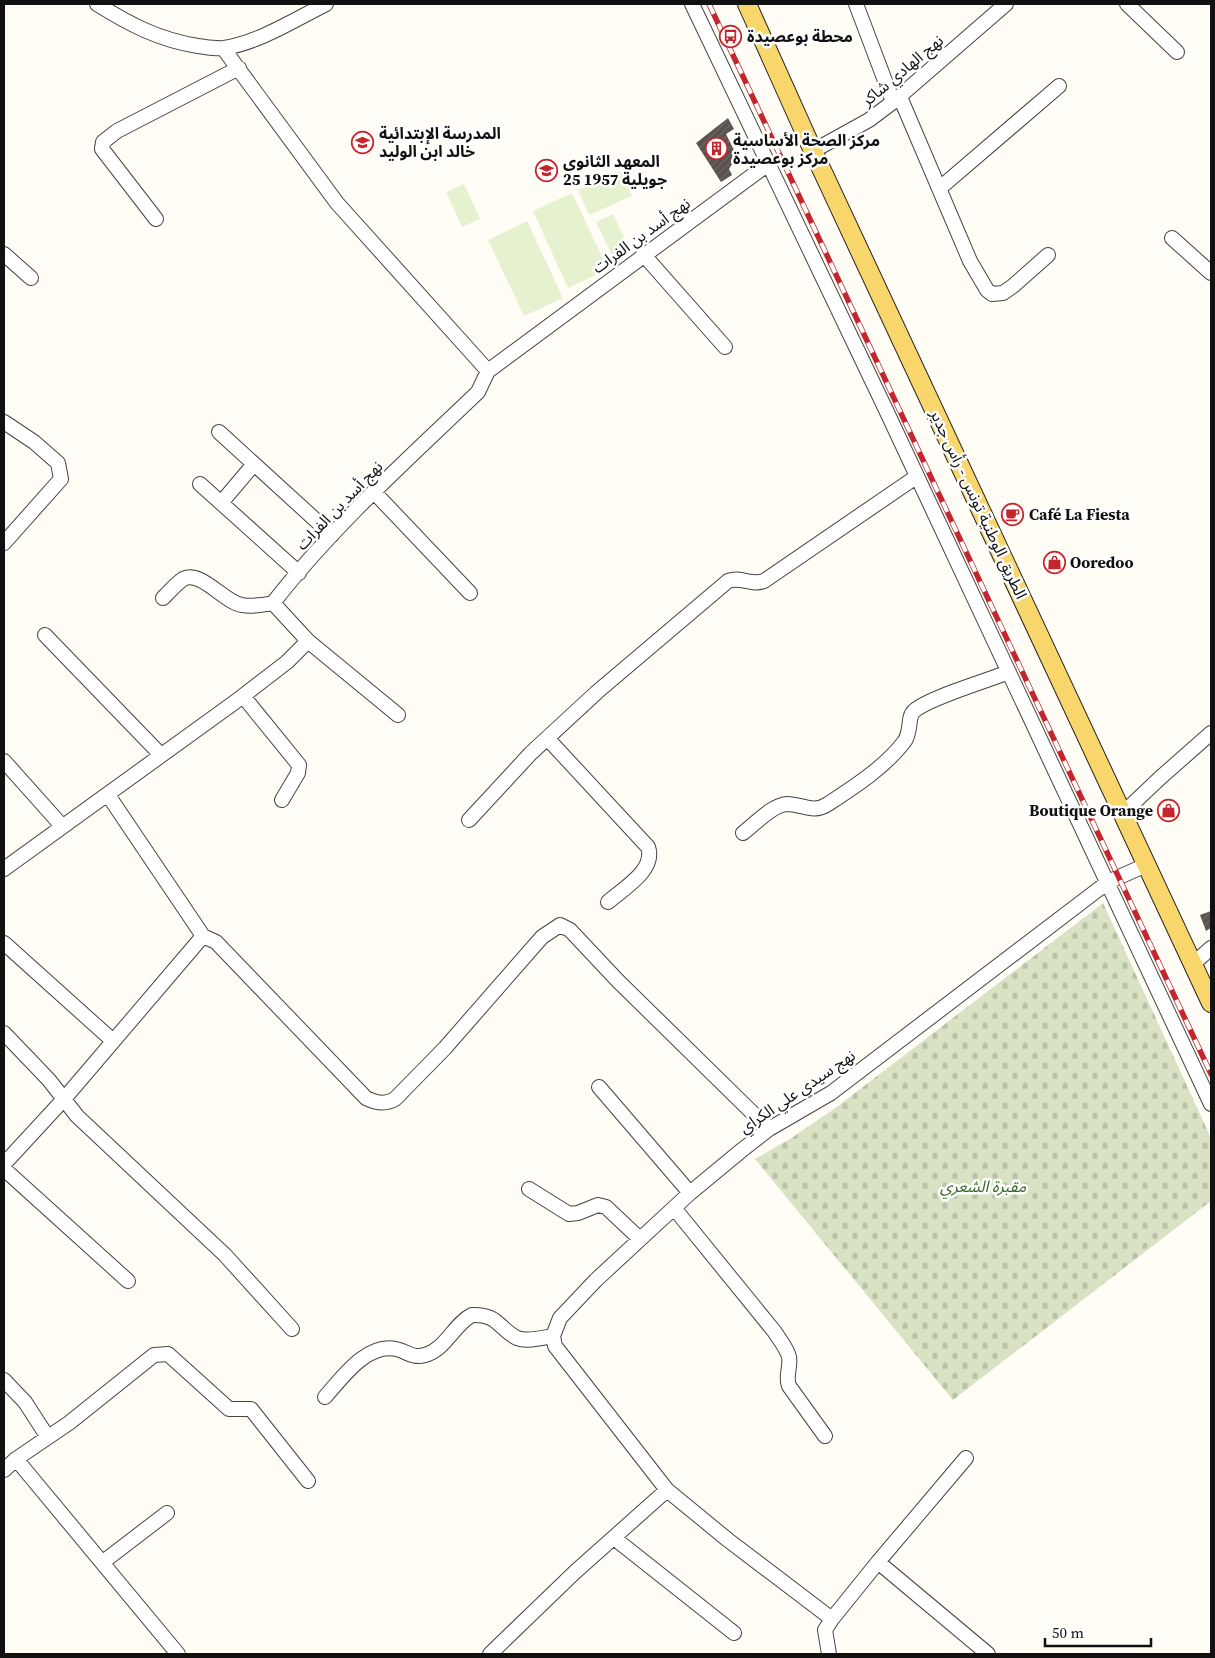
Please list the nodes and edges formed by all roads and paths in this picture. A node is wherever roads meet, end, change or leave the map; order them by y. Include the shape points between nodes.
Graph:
1 (96, 4) edge
2 (326, 4) edge
3 (692, 4) edge
4 (747, 4) edge
5 (856, 4) edge
6 (1006, 4) edge
7 (1128, 4) edge
8 (223, 48) junction
9 (1177, 52) dead end
10 (239, 68) junction
11 (1059, 86) dead end
12 (896, 100) junction
13 (813, 151) junction
14 (768, 164) junction
15 (940, 188) junction
16 (156, 219) dead end
17 (1172, 238) dead end
18 (4, 254) edge
19 (643, 254) junction
20 (1048, 255) dead end
21 (1211, 273) edge
22 (31, 278) dead end
23 (725, 347) dead end
24 (488, 371) junction
25 (4, 422) edge
26 (219, 432) dead end
27 (254, 464) junction
28 (916, 477) junction
29 (200, 484) dead end
30 (374, 492) junction
31 (221, 503) junction
32 (332, 535) junction
33 (4, 543) edge
34 (299, 573) junction
35 (470, 593) dead end
36 (163, 598) dead end
37 (273, 603) junction
38 (45, 635) dead end
39 (308, 641) junction
40 (1009, 672) junction
41 (243, 696) junction
42 (398, 715) dead end
43 (1211, 733) edge
44 (547, 738) junction
45 (161, 755) junction
46 (4, 760) edge
47 (108, 795) junction
48 (282, 800) dead end
49 (1122, 814) junction
50 (469, 820) dead end
51 (62, 826) junction
52 (743, 833) dead end
53 (1146, 866) junction
54 (4, 869) edge
55 (1108, 882) junction
56 (608, 902) dead end
57 (204, 936) junction
58 (4, 943) edge
59 (1211, 948) edge
60 (1193, 964) junction
61 (1211, 1003) edge
62 (4, 1033) edge
63 (112, 1040) junction
64 (598, 1087) dead end
65 (64, 1099) junction
66 (1211, 1104) edge
67 (769, 1129) junction
68 (4, 1164) edge
69 (4, 1169) edge
70 (529, 1189) dead end
71 (690, 1193) junction
72 (674, 1208) junction
73 (640, 1239) junction
74 (128, 1281) dead end
75 (292, 1329) dead end
76 (553, 1336) junction
77 (4, 1380) edge
78 (325, 1397) dead end
79 (47, 1436) junction
80 (825, 1436) dead end
81 (16, 1458) junction
82 (966, 1458) dead end
83 (4, 1470) edge
84 (308, 1481) dead end
85 (667, 1490) junction
86 (167, 1513) dead end
87 (614, 1538) junction
88 (103, 1562) junction
89 (878, 1562) junction
90 (832, 1619) junction
91 (734, 1633) dead end
92 (178, 1654) edge
93 (490, 1654) edge
94 (829, 1654) edge
95 (988, 1654) edge

1 - 8 street via 133,26 164,39
2 - 8 street via 256,38
3 - 14 street
4 - 13 main road, الطريق الوطنية تونس - رأس جدير
5 - 12 street
6 - 12 street, نهج الهادي شاكر
7 - 9 street
8 - 10 street
10 - 16 street via 116,131 103,142 102,149
10 - 24 street via 337,203
11 - 15 street
12 - 13 street, نهج الهادي شاكر via 869,120
12 - 15 street
13 - 49 main road, الطريق الوطنية تونس - رأس جدير
14 - 19 street, نهج أسد بن الفرات
14 - 28 street
15 - 20 street via 970,261 992,294 1002,293 1013,286
17 - 21 street
18 - 22 street
19 - 23 street
19 - 24 street, نهج أسد بن الفرات
24 - 30 street, نهج أسد بن الفرات via 478,392
25 - 33 street via 58,463 61,479
26 - 27 street
27 - 31 street
27 - 32 street
28 - 40 street
28 - 44 street via 764,581 756,584 735,579 728,581
29 - 31 street
30 - 32 street, نهج أسد بن الفرات
30 - 35 street
31 - 34 street
32 - 34 street, نهج أسد بن الفرات
34 - 37 street, نهج أسد بن الفرات
36 - 37 street via 184,578 190,577 201,580 242,606
37 - 39 street
38 - 45 street
39 - 41 street
39 - 42 street
40 - 52 street via 913,711 906,741 828,805 808,809 788,804
40 - 55 street
41 - 45 street
41 - 48 street via 299,765 298,774
43 - 49 street
44 - 50 street
44 - 56 street via 648,847 648,865
45 - 47 street
46 - 51 street
47 - 51 street
47 - 57 street
49 - 53 main road, الطريق الوطنية تونس - رأس جدير
51 - 54 street
53 - 55 street, نهج سيدي علي الكراي
53 - 60 main road, الطريق الوطنية تونس - رأس جدير
55 - 66 street
55 - 67 street, نهج سيدي علي الكراي via 831,1093
57 - 63 street
57 - 67 street via 216,942 366,1098 385,1103 412,1084 542,937 558,925 566,926
58 - 63 street
59 - 60 street
60 - 61 main road, الطريق الوطنية تونس - رأس جدير
62 - 65 street
63 - 65 street
64 - 71 street
65 - 68 street
65 - 75 street via 77,1116 225,1255
67 - 71 street, نهج سيدي علي الكراي
69 - 74 street
70 - 73 street via 569,1214 598,1205 606,1207
71 - 72 street, نهج سيدي علي الكراي
72 - 73 street, نهج سيدي علي الكراي
72 - 80 street via 783,1346 789,1356 789,1386
73 - 76 street, نهج سيدي علي الكراي via 560,1318
76 - 78 street via 524,1340 492,1318 472,1315 442,1344 425,1355 408,1356 392,1348 371,1353 360,1360
76 - 85 street via 555,1346
77 - 79 street via 25,1402
79 - 81 street
79 - 84 street via 70,1423 154,1355 168,1354 229,1409 251,1409
81 - 83 street
81 - 88 street
82 - 89 street
85 - 87 street
85 - 90 street
86 - 88 street
87 - 91 street
87 - 93 street
88 - 92 street
89 - 90 street
89 - 95 street
90 - 94 street via 825,1630

